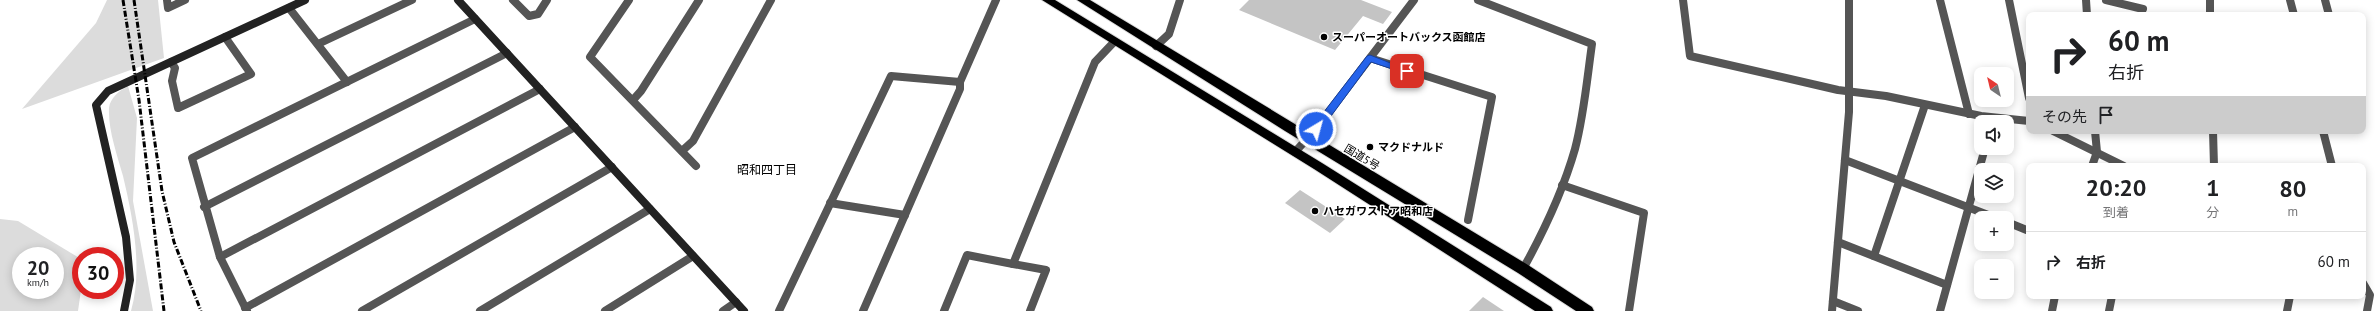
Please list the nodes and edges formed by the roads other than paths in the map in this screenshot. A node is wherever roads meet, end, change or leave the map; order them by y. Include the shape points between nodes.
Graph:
1 (167, 0) edge
2 (185, 0) edge
3 (305, 0) edge
4 (412, 0) edge
5 (458, 0) edge
6 (513, 0) edge
7 (548, 0) edge
8 (629, 0) edge
9 (699, 0) edge
10 (771, 0) edge
11 (996, 0) edge
12 (1048, 0) edge
13 (1082, 0) edge
14 (1180, 0) edge
15 (1414, 0) edge
16 (1478, 0) edge
17 (1683, 0) edge
18 (1849, 0) edge
19 (1940, 0) edge
20 (2009, 0) edge
21 (2086, 0) edge
22 (2106, 0) edge
23 (2210, 0) edge
24 (2290, 0) edge
25 (2325, 0) edge
26 (289, 8) junction
27 (2143, 8) dead end
28 (2087, 12) edge
29 (2210, 12) edge
30 (2293, 12) edge
31 (2328, 12) edge
32 (475, 19) junction
33 (225, 37) junction
34 (1114, 42) junction
35 (318, 44) junction
36 (1156, 46) junction
37 (507, 53) junction
38 (1370, 58) junction
39 (171, 62) junction
40 (347, 82) junction
41 (960, 82) junction
42 (2026, 83) edge
43 (540, 89) junction
44 (1847, 90) junction
45 (633, 100) junction
46 (1925, 106) junction
47 (1969, 114) junction
48 (1974, 115) edge
49 (2014, 121) edge
50 (2026, 121) edge
51 (575, 127) junction
52 (2059, 134) edge
53 (2095, 134) edge
54 (2213, 134) edge
55 (2324, 134) edge
56 (1308, 139) junction
57 (682, 151) junction
58 (1295, 152) junction
59 (2096, 152) junction
60 (1983, 155) edge
61 (1845, 160) junction
62 (2093, 163) edge
63 (2118, 163) edge
64 (2214, 163) edge
65 (2331, 163) edge
66 (696, 166) dead end
67 (612, 167) junction
68 (1900, 181) junction
69 (1562, 185) junction
70 (830, 203) junction
71 (204, 207) junction
72 (1968, 207) junction
73 (650, 209) junction
74 (1978, 211) edge
75 (906, 215) junction
76 (1468, 220) dead end
77 (2014, 225) edge
78 (2026, 230) edge
79 (1838, 242) junction
80 (693, 256) junction
81 (1874, 256) junction
82 (220, 257) junction
83 (1013, 264) junction
84 (1523, 268) junction
85 (1947, 285) junction
86 (2366, 289) edge
87 (2054, 299) edge
88 (2111, 299) edge
89 (2289, 299) edge
90 (1833, 301) junction
91 (736, 302) junction
92 (246, 309) edge
93 (124, 311) edge
94 (362, 311) edge
95 (480, 311) edge
96 (606, 311) edge
97 (723, 311) edge
98 (744, 311) edge
99 (778, 311) edge
100 (863, 311) edge
101 (944, 311) edge
102 (1030, 311) edge
103 (1546, 311) edge
104 (1587, 311) edge
105 (1629, 311) edge
106 (1832, 311) edge
107 (1858, 311) edge
108 (1940, 311) edge
109 (2052, 311) edge
110 (2109, 311) edge
111 (2287, 311) edge
112 (2367, 311) edge

1 - 2 street via 168,8
3 - 26 street
4 - 35 street
5 - 32 street
6 - 7 street via 529,16 538,14
8 - 45 street via 590,57
9 - 45 street
10 - 57 street via 693,141
11 - 41 street
12 - 34 highway
13 - 36 highway, 国道5号
14 - 36 street via 1169,34
15 - 38 street
16 - 69 street via 1592,44 1578,133
17 - 44 street via 1690,56
18 - 44 street
19 - 47 street
20 - 42 street
21 - 28 street
22 - 27 street
23 - 29 street
24 - 30 street
25 - 31 street
26 - 33 street
26 - 35 street
32 - 37 street
32 - 40 street
33 - 39 street
33 - 39 street via 251,74 178,108 172,81 175,68
34 - 58 highway
34 - 83 street via 1095,62
35 - 40 street
36 - 56 highway, 国道5号
37 - 43 street
37 - 71 street
38 - 56 street
38 - 76 street via 1492,97
39 - 93 street via 108,91 96,105 126,237 130,280
40 - 71 street via 192,158
41 - 70 street via 891,76
41 - 75 street via 960,89
43 - 51 street
43 - 82 street
44 - 46 street
44 - 61 street via 1849,112
45 - 57 street
46 - 47 street
46 - 68 street
47 - 48 street
49 - 50 street
51 - 67 street
51 - 92 street
52 - 59 street
53 - 59 street
54 - 64 street
55 - 65 street
56 - 58 street
56 - 84 highway, 国道5号
57 - 66 street
58 - 103 highway
59 - 62 street
59 - 63 street
60 - 72 street
61 - 68 street
61 - 79 street
67 - 73 street
67 - 94 street
68 - 72 street
68 - 81 street
69 - 84 street via 1539,240
69 - 105 street via 1644,212
70 - 75 street
70 - 99 street
71 - 82 street
72 - 74 street
72 - 85 street
73 - 80 street
73 - 95 street
75 - 100 street
77 - 78 street
79 - 81 street
79 - 90 street
80 - 91 street
80 - 96 street
81 - 85 street
82 - 92 street
83 - 101 street via 967,255
83 - 102 street via 1046,270
84 - 104 highway, 国道5号
85 - 108 street
86 - 112 street via 2370,295
87 - 109 street
88 - 110 street
89 - 111 street
90 - 106 street
90 - 107 street
91 - 97 street
91 - 98 street

